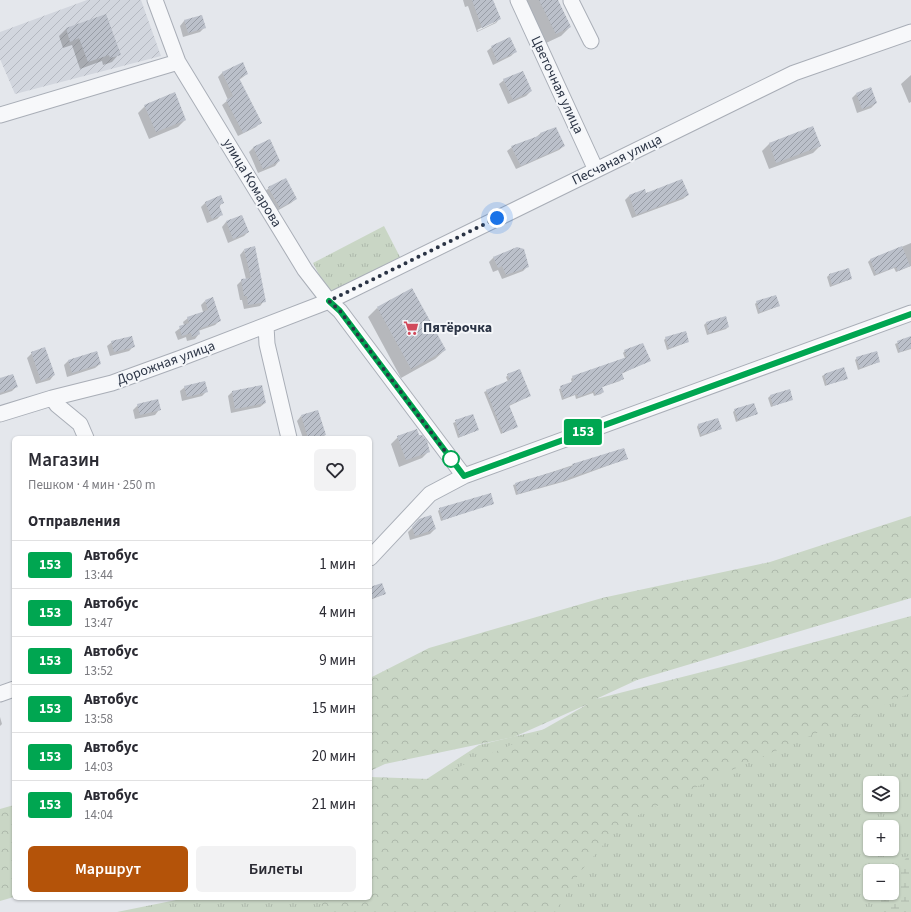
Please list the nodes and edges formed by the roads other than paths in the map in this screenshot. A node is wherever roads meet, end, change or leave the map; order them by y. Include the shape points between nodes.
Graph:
1 (155, 0) edge
2 (518, 0) edge
3 (572, 0) edge
4 (911, 32) edge
5 (591, 41) dead end
6 (178, 62) junction
7 (0, 115) edge
8 (596, 170) junction
9 (329, 301) junction
10 (911, 314) edge
11 (266, 326) junction
12 (52, 398) junction
13 (0, 414) edge
14 (85, 436) edge
15 (289, 436) edge
16 (464, 476) junction
17 (372, 556) edge
18 (12, 690) edge
19 (0, 694) edge

1 - 6 street, улица Комарова
2 - 8 street, Цветочная улица
3 - 5 street
4 - 8 street, Песчаная улица via 794,73
6 - 7 street
6 - 9 street, улица Комарова via 306,270
8 - 9 street, Песчаная улица
9 - 11 street, Дорожная улица
9 - 16 street, улица Комарова via 340,311
10 - 16 street
11 - 12 street, Дорожная улица via 112,383
11 - 15 street via 267,344
12 - 13 street, Дорожная улица
12 - 14 street via 56,405 80,424
16 - 17 street via 430,494
18 - 19 street

